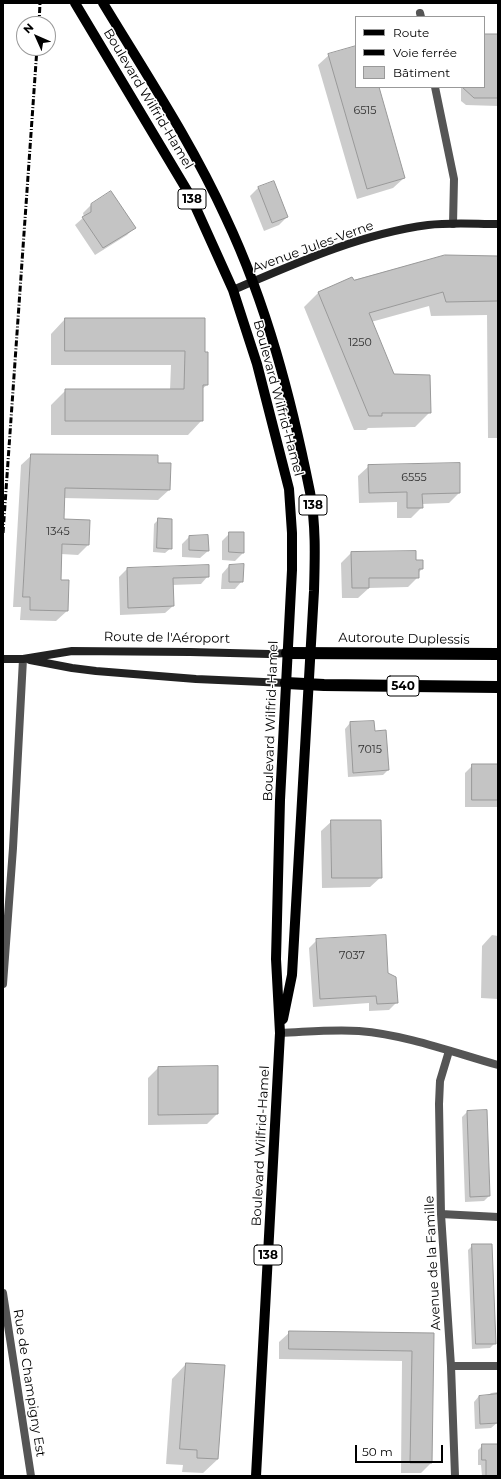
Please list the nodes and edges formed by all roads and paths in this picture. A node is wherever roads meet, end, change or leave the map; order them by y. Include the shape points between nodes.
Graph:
1 (75, 3) edge
2 (104, 3) edge
3 (435, 88) edge
4 (453, 224) junction
5 (498, 224) edge
6 (253, 282) junction
7 (233, 290) junction
8 (287, 653) junction
9 (310, 654) junction
10 (498, 654) edge
11 (3, 659) edge
12 (23, 659) junction
13 (286, 683) junction
14 (308, 684) junction
15 (498, 687) edge
16 (3, 984) edge
17 (280, 1033) junction
18 (450, 1050) junction
19 (498, 1065) edge
20 (441, 1214) junction
21 (498, 1217) edge
22 (3, 1293) edge
23 (451, 1366) junction
24 (498, 1366) edge
25 (31, 1476) edge
26 (256, 1476) edge
27 (455, 1476) edge

1 - 7 main road, Boulevard Wilfrid-Hamel / 138 via 188,191
2 - 6 main road, Boulevard Wilfrid-Hamel via 197,160 227,218
3 - 4 street via 454,179
4 - 5 main road, Avenue Jules-Verne
4 - 6 main road, Avenue Jules-Verne via 422,226 367,238
6 - 7 main road, Avenue Jules-Verne
6 - 9 main road, Boulevard Wilfrid-Hamel / 138 via 279,360 308,478 314,516
7 - 8 main road, Boulevard Wilfrid-Hamel / 138 via 257,364 290,495 292,534
8 - 9 highway, Route de l'Aéroport
8 - 12 main road, Route de l'Aéroport via 72,651
8 - 13 main road, Boulevard Wilfrid-Hamel
9 - 10 highway, Autoroute Duplessis
9 - 14 main road, Boulevard Wilfrid-Hamel / 138
11 - 12 main road, Route de l'Aéroport
12 - 13 main road, Route de l'Aéroport via 96,671
12 - 16 street
13 - 14 highway, Route de l'Aéroport / 540
13 - 17 main road, Boulevard Wilfrid-Hamel via 276,959
14 - 15 highway, 540
14 - 17 main road, Boulevard Wilfrid-Hamel / 138 via 292,975
17 - 18 street via 358,1031 402,1038
17 - 26 main road, Boulevard Wilfrid-Hamel / 138
18 - 19 street
18 - 20 street, Avenue de la Famille via 440,1081 438,1104
20 - 21 street
20 - 23 street, Avenue de la Famille
22 - 25 street, Rue de Champigny Est
23 - 24 street
23 - 27 street, Avenue de la Famille

